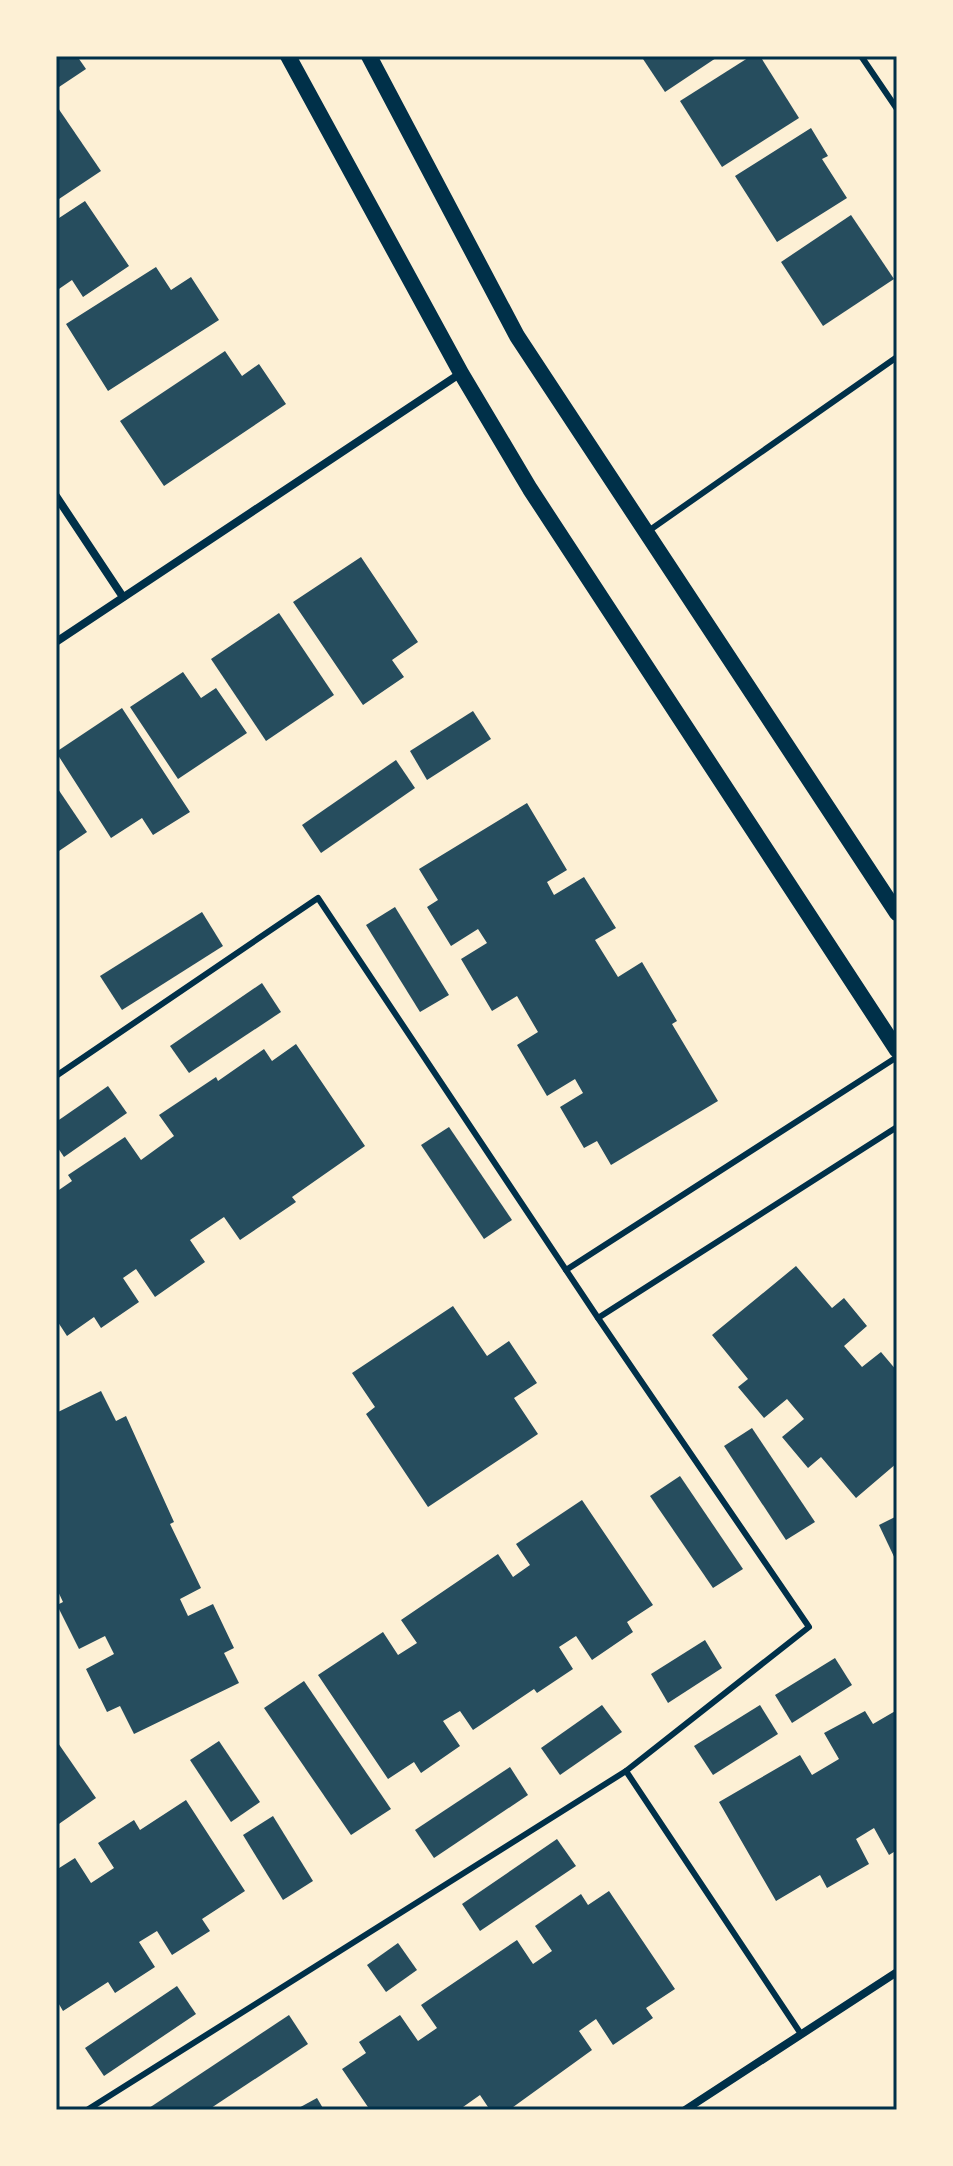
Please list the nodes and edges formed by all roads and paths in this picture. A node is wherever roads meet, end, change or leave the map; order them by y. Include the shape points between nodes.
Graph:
1 (288, 56) edge
2 (369, 56) edge
3 (861, 56) edge
4 (897, 109) edge
5 (897, 357) edge
6 (461, 373) junction
7 (56, 496) edge
8 (647, 532) junction
9 (123, 597) junction
10 (56, 642) edge
11 (897, 913) edge
12 (897, 1050) edge
13 (897, 1057) edge
14 (56, 1076) edge
15 (897, 1127) edge
16 (566, 1270) junction
17 (598, 1318) junction
18 (626, 1771) junction
19 (897, 1972) edge
20 (801, 2034) junction
21 (87, 2110) edge
22 (685, 2110) edge

1 - 6 main road
2 - 8 main road via 517,336
3 - 4 lane
5 - 8 lane
6 - 9 street
6 - 12 main road via 539,502
7 - 9 street
8 - 11 main road
9 - 10 street
13 - 16 lane
14 - 16 lane via 318,898
15 - 17 lane
16 - 17 lane
17 - 18 lane via 809,1627
18 - 20 lane
18 - 21 lane
19 - 20 street
20 - 22 street

